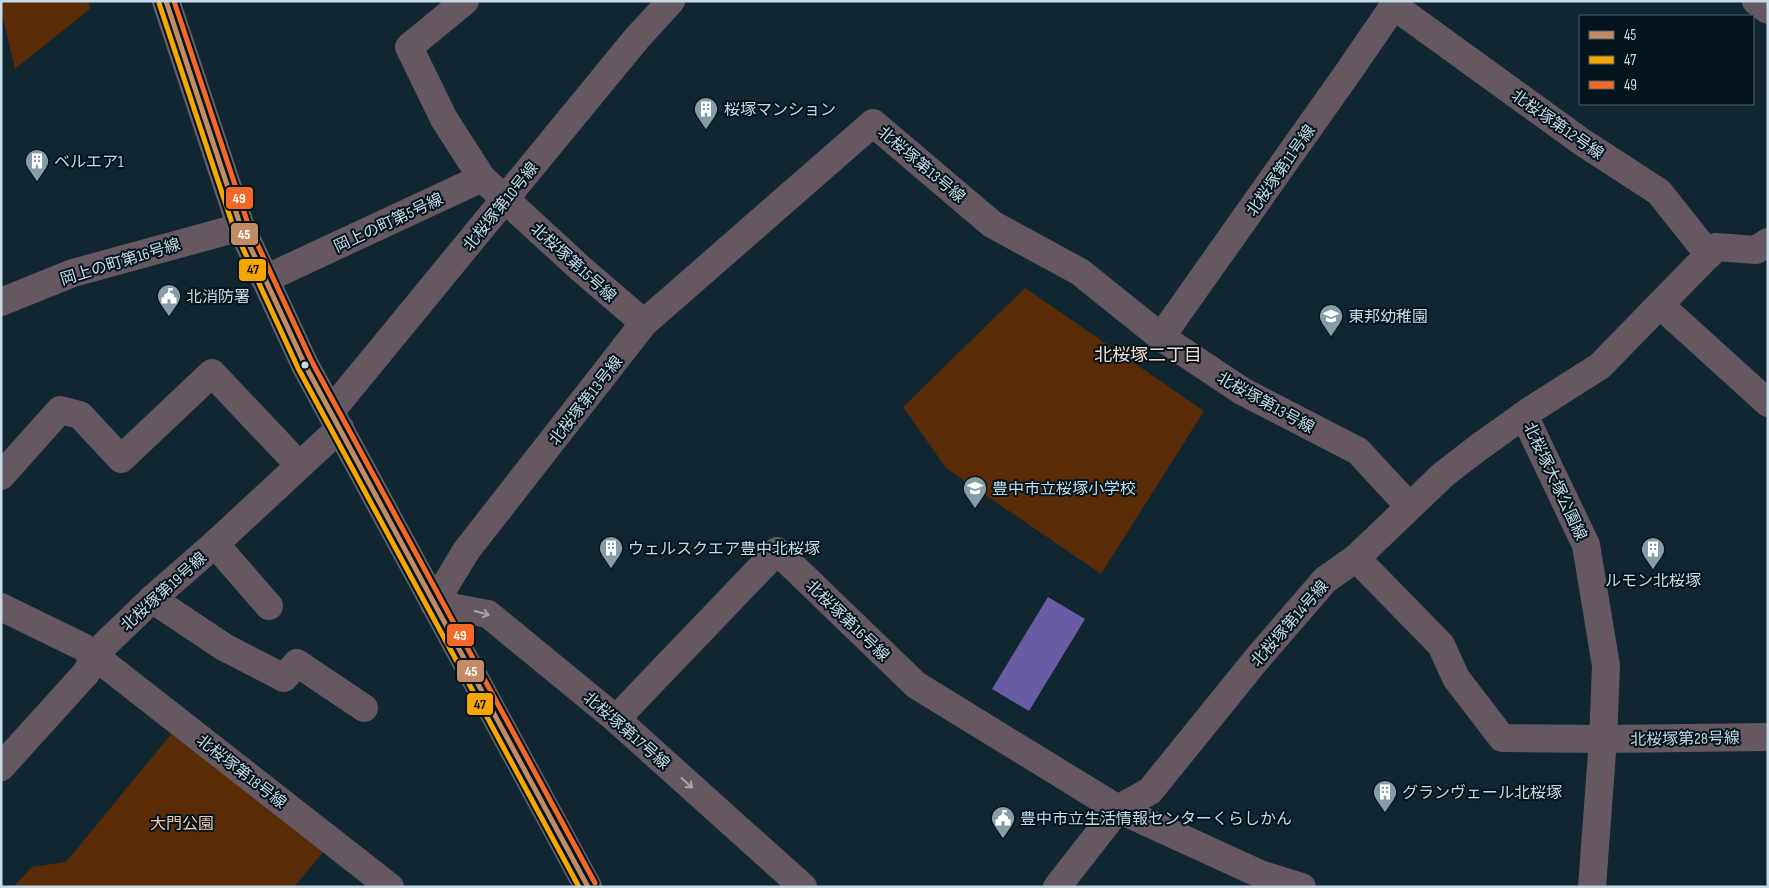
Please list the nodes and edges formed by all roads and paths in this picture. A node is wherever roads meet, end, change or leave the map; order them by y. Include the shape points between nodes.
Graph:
1 (166, 1) edge
2 (465, 1) edge
3 (671, 1) edge
4 (1756, 1) edge
5 (1396, 4) edge
6 (1768, 10) edge
7 (482, 178) junction
8 (505, 199) junction
9 (241, 227) junction
10 (1768, 242) edge
11 (1709, 255) junction
12 (265, 280) junction
13 (1, 302) edge
14 (1660, 305) junction
15 (644, 323) junction
16 (1161, 337) junction
17 (1768, 403) edge
18 (1524, 414) junction
19 (335, 420) junction
20 (299, 465) junction
21 (1, 476) edge
22 (1409, 506) junction
23 (215, 544) junction
24 (1356, 558) junction
25 (152, 599) junction
26 (434, 604) junction
27 (269, 606) dead end
28 (1, 607) edge
29 (94, 655) junction
30 (364, 708) dead end
31 (616, 719) junction
32 (1768, 737) edge
33 (1603, 739) junction
34 (1, 766) edge
35 (1118, 809) junction
36 (390, 887) edge
37 (588, 887) edge
38 (803, 887) edge
39 (1057, 887) edge
40 (1302, 887) edge
41 (1592, 887) edge

1 - 9 highway
2 - 7 street via 409,47 444,119
3 - 8 street, 北桜塚第10号線
4 - 6 street
5 - 11 street, 北桜塚第12号線 via 1582,142 1659,192
5 - 16 street, 北桜塚第11号線
7 - 8 street
7 - 12 street, 岡上の町第5号線
8 - 15 street, 北桜塚第15号線
8 - 19 street, 北桜塚第10号線
9 - 12 highway
9 - 13 street, 岡上の町第16号線 via 73,273
10 - 11 street, 北桜塚大塚公園線 via 1756,250 1716,247
11 - 14 street, 北桜塚大塚公園線
12 - 19 highway
14 - 17 street
14 - 18 street, 北桜塚大塚公園線 via 1600,366
15 - 16 street, 北桜塚第13号線 via 873,123 992,224 1080,272
15 - 26 street, 北桜塚第13号線 via 466,551
16 - 22 street, 北桜塚第13号線 via 1242,391 1358,452
18 - 22 street, 北桜塚第14号線 via 1444,474
18 - 33 street, 北桜塚大塚公園線 via 1586,544 1606,666
19 - 20 street, 北桜塚第19号線
19 - 26 highway
20 - 21 street via 212,373 121,460 80,415 60,410
20 - 23 street, 北桜塚第19号線
22 - 24 street, 北桜塚第14号線
23 - 25 street, 北桜塚第19号線
23 - 27 street
24 - 33 street, 北桜塚第28号線 via 1441,645 1456,678 1502,738
24 - 35 street, 北桜塚第14号線 via 1325,580 1150,791
25 - 29 street, 北桜塚第19号線
25 - 30 street via 224,647 284,678 297,663
26 -> 31 street, 北桜塚第17号線 via 488,614
26 - 37 highway
28 - 29 street, 北桜塚第18号線
29 - 34 street, 北桜塚第19号線 via 87,672
29 - 36 street, 北桜塚第18号線
31 - 35 street, 北桜塚第16号線 via 777,551 916,685
31 -> 38 street, 北桜塚第17号線
32 - 33 street, 北桜塚第28号線
33 - 41 street, 北桜塚大塚公園線
35 - 39 street
35 - 40 street via 1260,874

